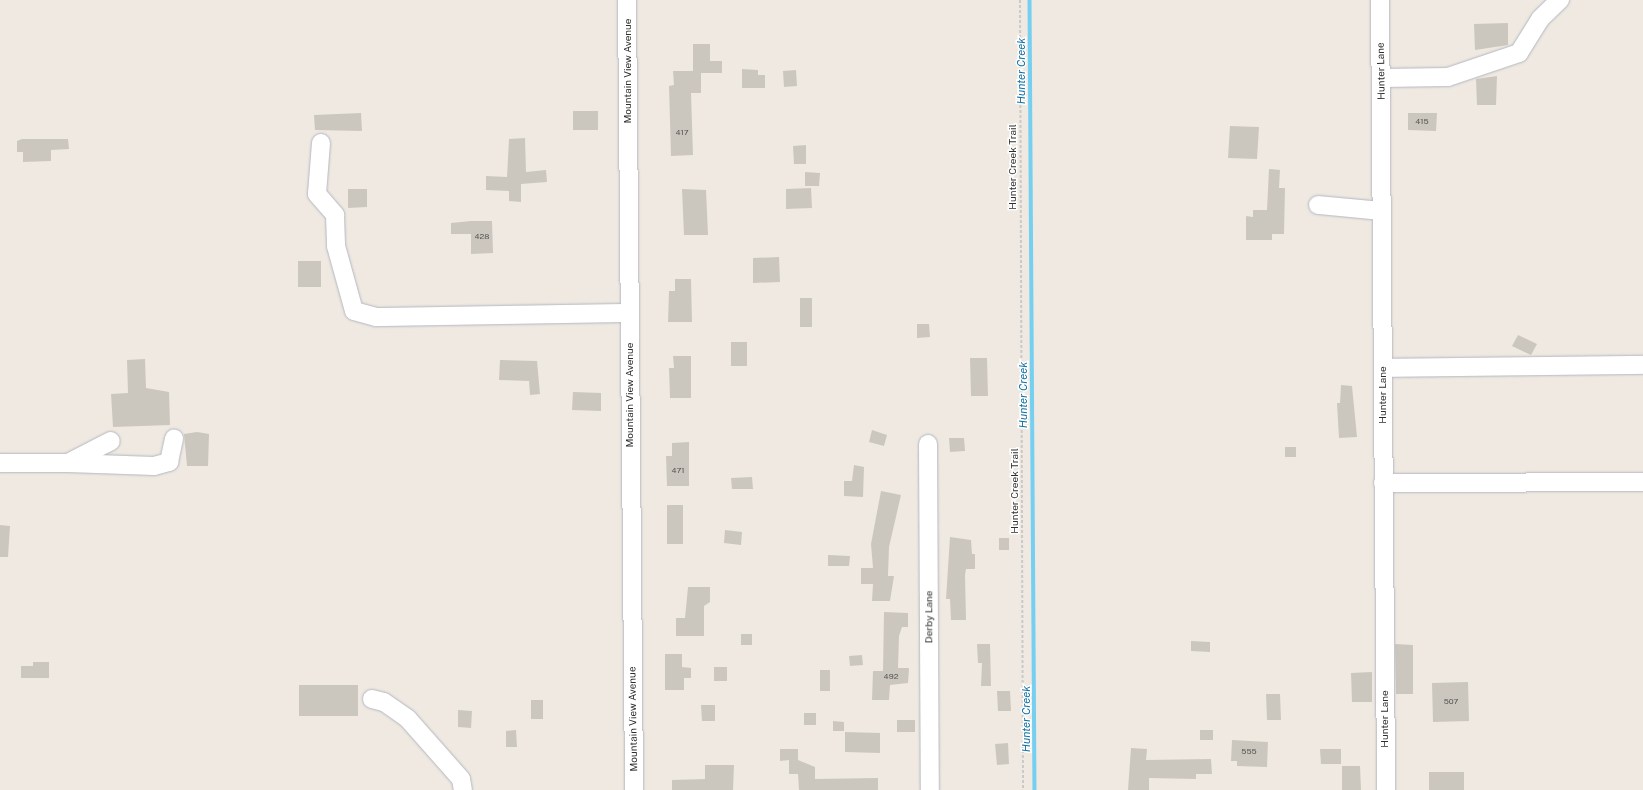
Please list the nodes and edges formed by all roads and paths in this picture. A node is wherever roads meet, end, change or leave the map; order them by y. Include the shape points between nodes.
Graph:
1 (627, 0) edge
2 (1020, 0) edge
3 (1380, 0) edge
4 (1560, 0) edge
5 (1382, 78) junction
6 (321, 143) dead end
7 (1318, 205) dead end
8 (1381, 211) junction
9 (630, 314) junction
10 (1643, 365) edge
11 (1383, 368) junction
12 (174, 439) dead end
13 (111, 441) dead end
14 (928, 444) dead end
15 (68, 462) junction
16 (0, 463) edge
17 (1643, 482) edge
18 (1383, 483) junction
19 (372, 699) dead end
20 (463, 790) edge
21 (634, 790) edge
22 (930, 790) edge
23 (1023, 790) edge
24 (1386, 790) edge

1 - 9 street, Mountain View Avenue
2 - 23 path, Hunter Creek Trail
3 - 5 street, Hunter Lane
4 - 5 street via 1540,19 1520,53 1448,77
5 - 8 street, Hunter Lane
6 - 9 street via 317,194 335,215 336,246 354,311 376,317
7 - 8 street
8 - 11 street, Hunter Lane
9 - 21 street, Mountain View Avenue
10 - 11 street
11 - 18 street, Hunter Lane
12 - 15 street via 169,462 154,466
13 - 15 street
14 - 22 street, Derby Lane
15 - 16 street
17 - 18 street
18 - 24 street, Hunter Lane
19 - 20 street via 384,702 408,719 461,779

